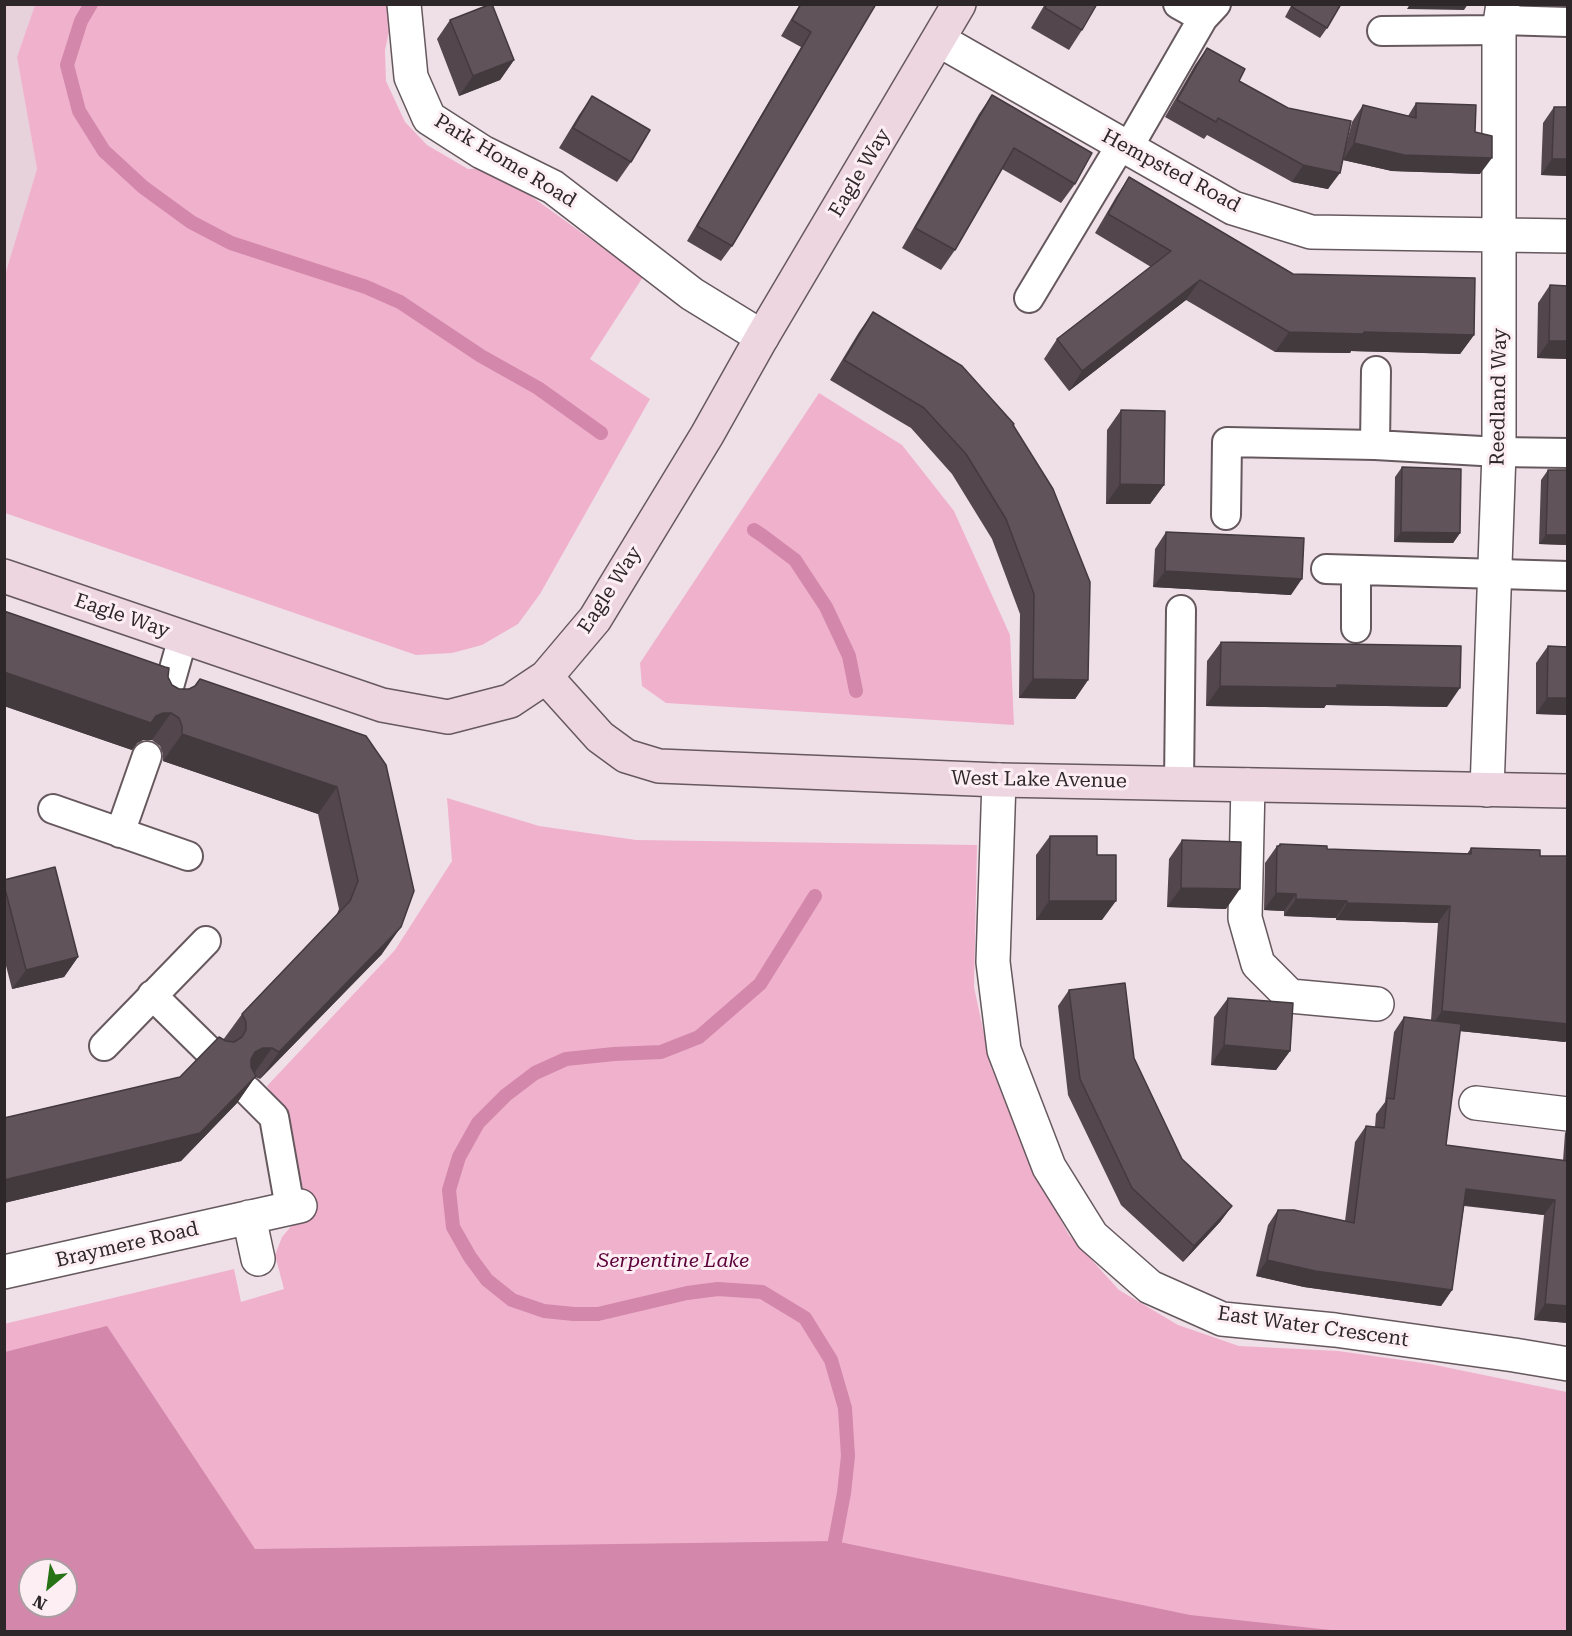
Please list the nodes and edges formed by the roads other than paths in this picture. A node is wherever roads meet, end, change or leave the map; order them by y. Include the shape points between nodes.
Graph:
1 (404, 4) edge
2 (959, 4) edge
3 (1199, 9) edge
4 (1501, 18) edge
5 (1568, 22) edge
6 (1382, 31) dead end
7 (939, 40) junction
8 (1124, 147) junction
9 (1500, 234) junction
10 (1568, 236) edge
11 (1029, 298) dead end
12 (762, 337) junction
13 (1376, 371) dead end
14 (1375, 445) junction
15 (1499, 452) junction
16 (1568, 453) edge
17 (1226, 515) dead end
18 (1326, 569) dead end
19 (1356, 570) junction
20 (1494, 573) junction
21 (4, 576) edge
22 (1568, 576) edge
23 (1181, 610) dead end
24 (1356, 628) dead end
25 (183, 637) junction
26 (546, 677) junction
27 (165, 701) edge
28 (147, 756) dead end
29 (999, 780) junction
30 (1179, 783) junction
31 (1248, 785) junction
32 (1487, 790) junction
33 (1568, 791) edge
34 (53, 809) dead end
35 (120, 833) junction
36 (188, 856) dead end
37 (206, 941) dead end
38 (152, 995) junction
39 (1377, 1004) dead end
40 (104, 1046) dead end
41 (211, 1053) edge
42 (248, 1091) edge
43 (1476, 1103) dead end
44 (1568, 1114) edge
45 (295, 1207) joint
46 (249, 1217) junction
47 (258, 1259) dead end
48 (4, 1272) edge
49 (1568, 1364) edge

1 - 12 street, Park Home Road via 411,77 429,118 482,152 554,187 692,294
2 - 7 street, Eagle Way
3 - 8 lane
4 - 5 lane
4 - 6 lane
4 - 9 street, Reedland Way
7 - 8 street, Hempsted Road
7 - 12 street, Eagle Way
8 - 9 street, Hempsted Road via 1233,208 1311,232
8 - 11 lane
9 - 10 street, Hempsted Road
9 - 15 street, Reedland Way
12 - 26 street, Eagle Way via 595,619
13 - 14 lane
14 - 15 lane
14 - 17 lane via 1227,442
15 - 16 lane
15 - 20 street, Reedland Way
18 - 19 lane
19 - 20 lane
19 - 24 lane
20 - 22 lane
20 - 32 street, Reedland Way
21 - 25 street, Eagle Way
23 - 30 lane
25 - 26 street, Eagle Way via 382,705 448,717 510,701
25 - 27 lane
26 - 29 street, West Lake Avenue via 600,737 626,756 659,766
28 - 35 lane
29 - 30 street, West Lake Avenue
29 - 49 street, East Water Crescent via 993,962 1004,1050 1049,1167 1092,1236 1150,1287 1222,1319 1335,1330
30 - 31 street, West Lake Avenue
31 - 32 street, West Lake Avenue
31 - 39 street via 1245,918 1258,964 1290,996
32 - 33 street, West Lake Avenue
34 - 35 lane
35 - 36 lane
37 - 38 lane
38 - 40 lane
38 - 41 lane
42 - 45 lane via 274,1117
43 - 44 street
45 - 46 street, Braymere Road
46 - 47 street
46 - 48 street, Braymere Road

